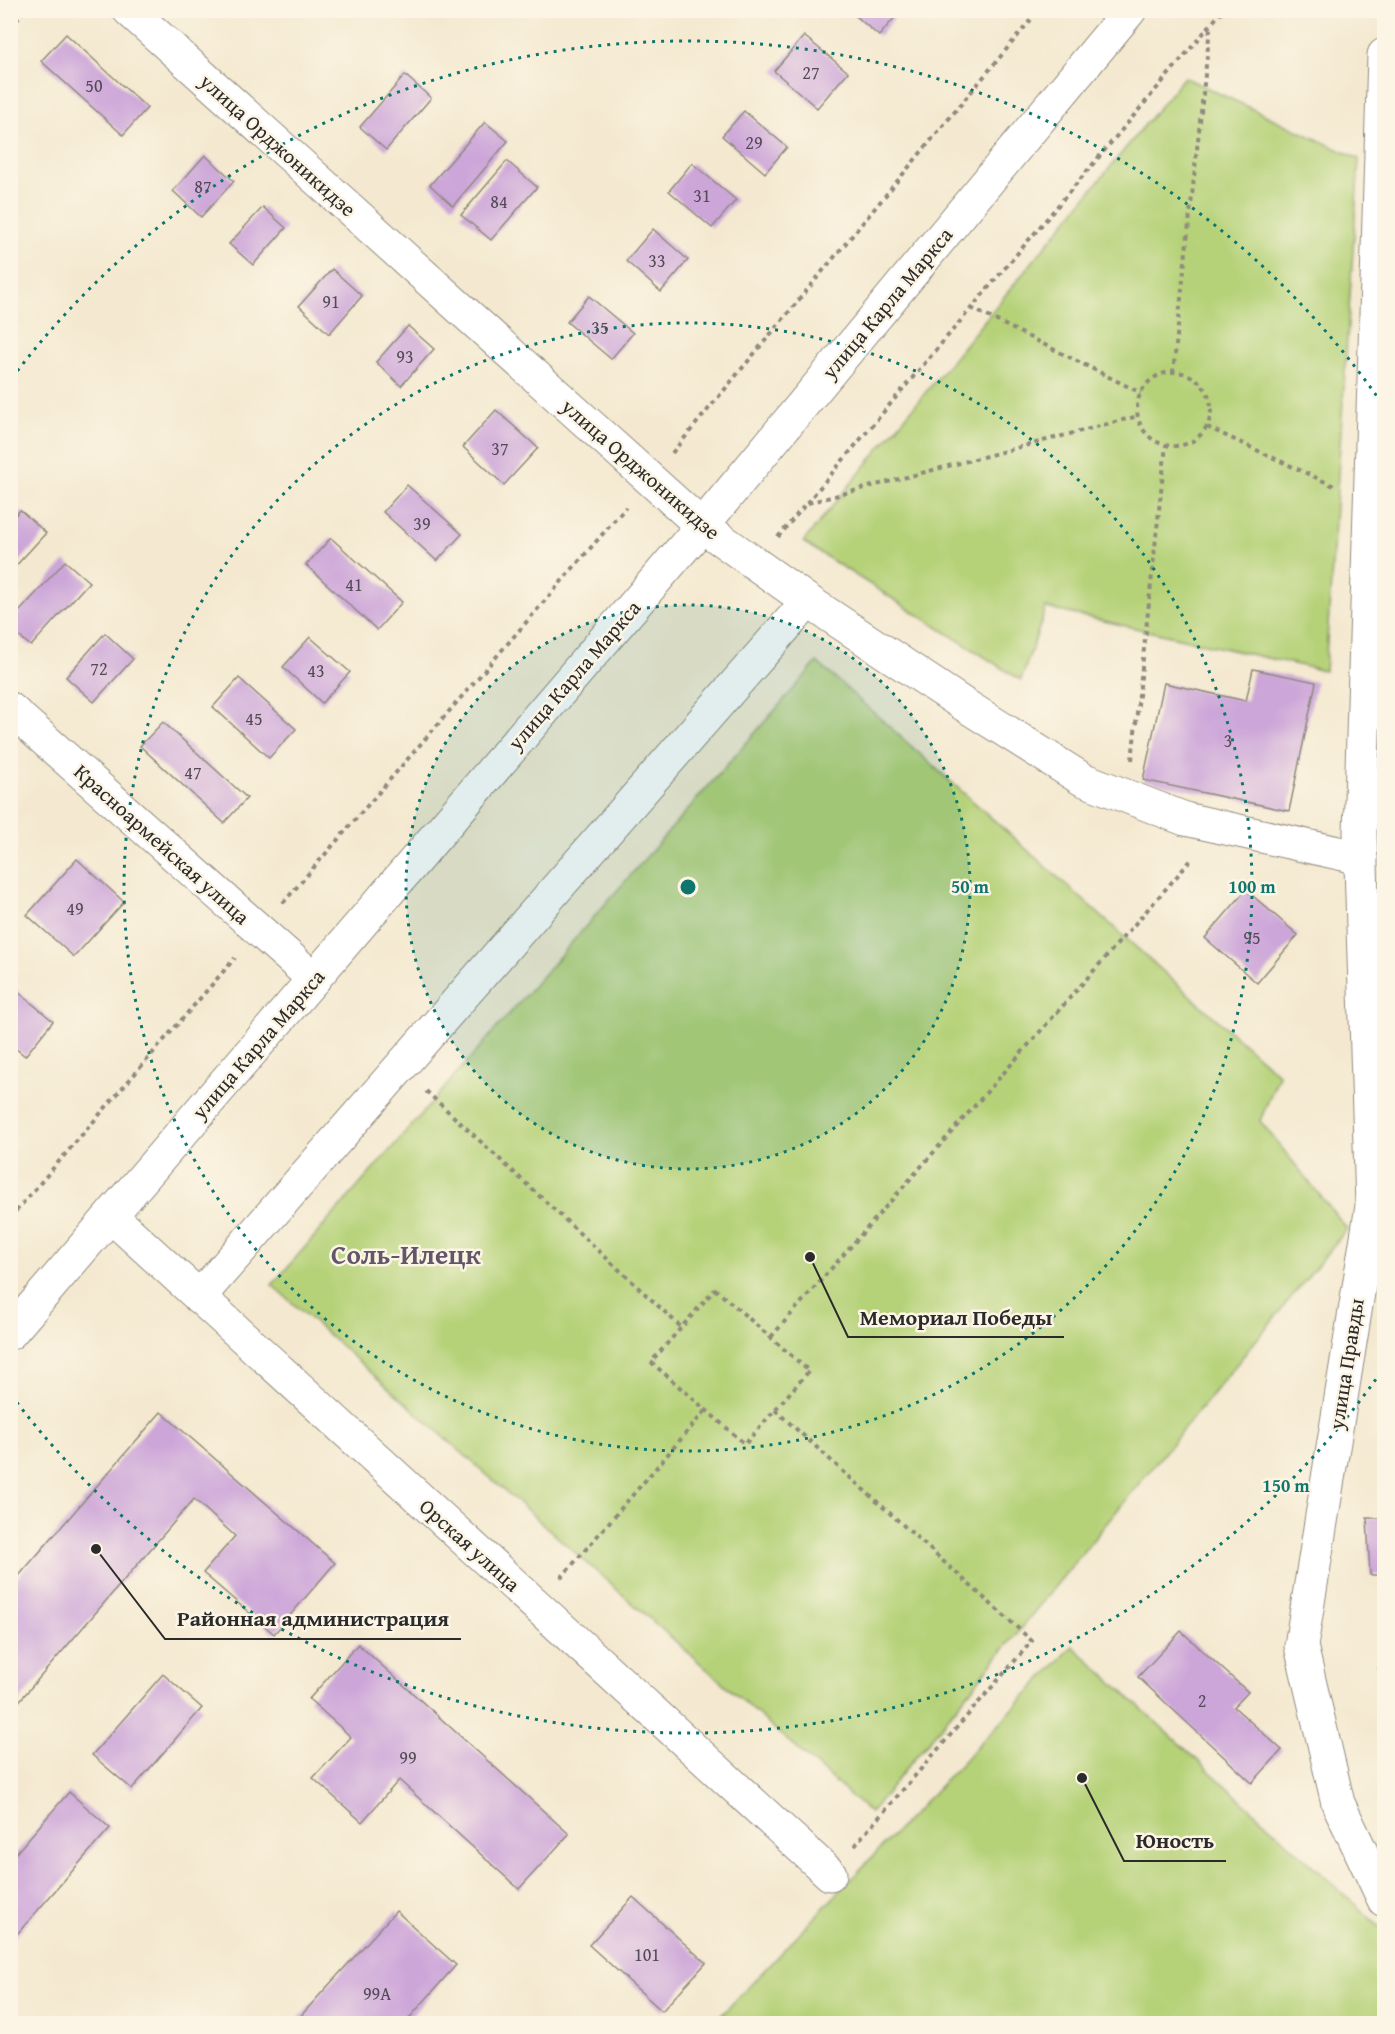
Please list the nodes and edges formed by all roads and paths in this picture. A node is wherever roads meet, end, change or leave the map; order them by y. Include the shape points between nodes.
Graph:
1 (25, 10) edge
2 (129, 10) edge
3 (1039, 10) edge
4 (1130, 10) edge
5 (1223, 10) edge
6 (1210, 26) junction
7 (10, 27) edge
8 (1384, 55) edge
9 (971, 308) junction
10 (1173, 373) junction
11 (1141, 393) junction
12 (1138, 416) junction
13 (1207, 427) junction
14 (1166, 445) junction
15 (650, 479) junction
16 (806, 503) junction
17 (1370, 503) junction
18 (702, 526) junction
19 (756, 563) junction
20 (808, 601) junction
21 (10, 709) edge
22 (1128, 797) junction
23 (1221, 827) junction
24 (1361, 858) junction
25 (260, 930) junction
26 (314, 979) junction
27 (400, 1067) junction
28 (111, 1216) junction
29 (10, 1218) edge
30 (199, 1297) junction
31 (681, 1327) junction
32 (10, 1333) edge
33 (771, 1337) junction
34 (706, 1410) junction
35 (775, 1410) junction
36 (536, 1606) junction
37 (830, 1874) joint
38 (1384, 1900) edge

1 - 7 path
2 - 15 street, улица Орджоникидзе
3 - 15 path
4 - 18 street, улица Карла Маркса
5 - 6 path
6 - 9 path
6 - 10 path
8 - 17 street, улица Правды
9 - 11 path
9 - 16 path
10 - 11 path via 1156,377
10 - 13 path via 1195,379 1204,388 1211,414
11 - 12 path
12 - 14 path via 1149,437
12 - 16 path
13 - 14 path via 1187,444
13 - 17 path
14 - 22 path
15 - 18 street, улица Орджоникидзе
15 - 25 path
16 - 19 path
17 - 24 street, улица Правды
18 - 19 street, улица Орджоникидзе
18 - 26 street, улица Карла Маркса
19 - 20 street, улица Орджоникидзе
20 - 22 street, улица Орджоникидзе via 1082,779
20 - 27 street
21 - 25 street, Красноармейская улица
22 - 23 street, улица Орджоникидзе via 1185,819
23 - 24 street, улица Орджоникидзе
23 - 33 path
24 - 38 street, улица Правды via 1372,1206 1301,1646 1338,1803
25 - 26 street, Красноармейская улица
25 - 29 path
26 - 28 street, улица Карла Маркса
27 - 30 street
27 - 31 path
28 - 30 street, Орская улица
28 - 32 street, улица Карла Маркса
30 - 36 street, Орская улица
31 - 33 path via 715,1289
31 - 34 path via 651,1362
33 - 35 path via 809,1371
34 - 35 path via 745,1444
34 - 36 path
35 - 37 path via 1032,1641
36 - 37 street, Орская улица

